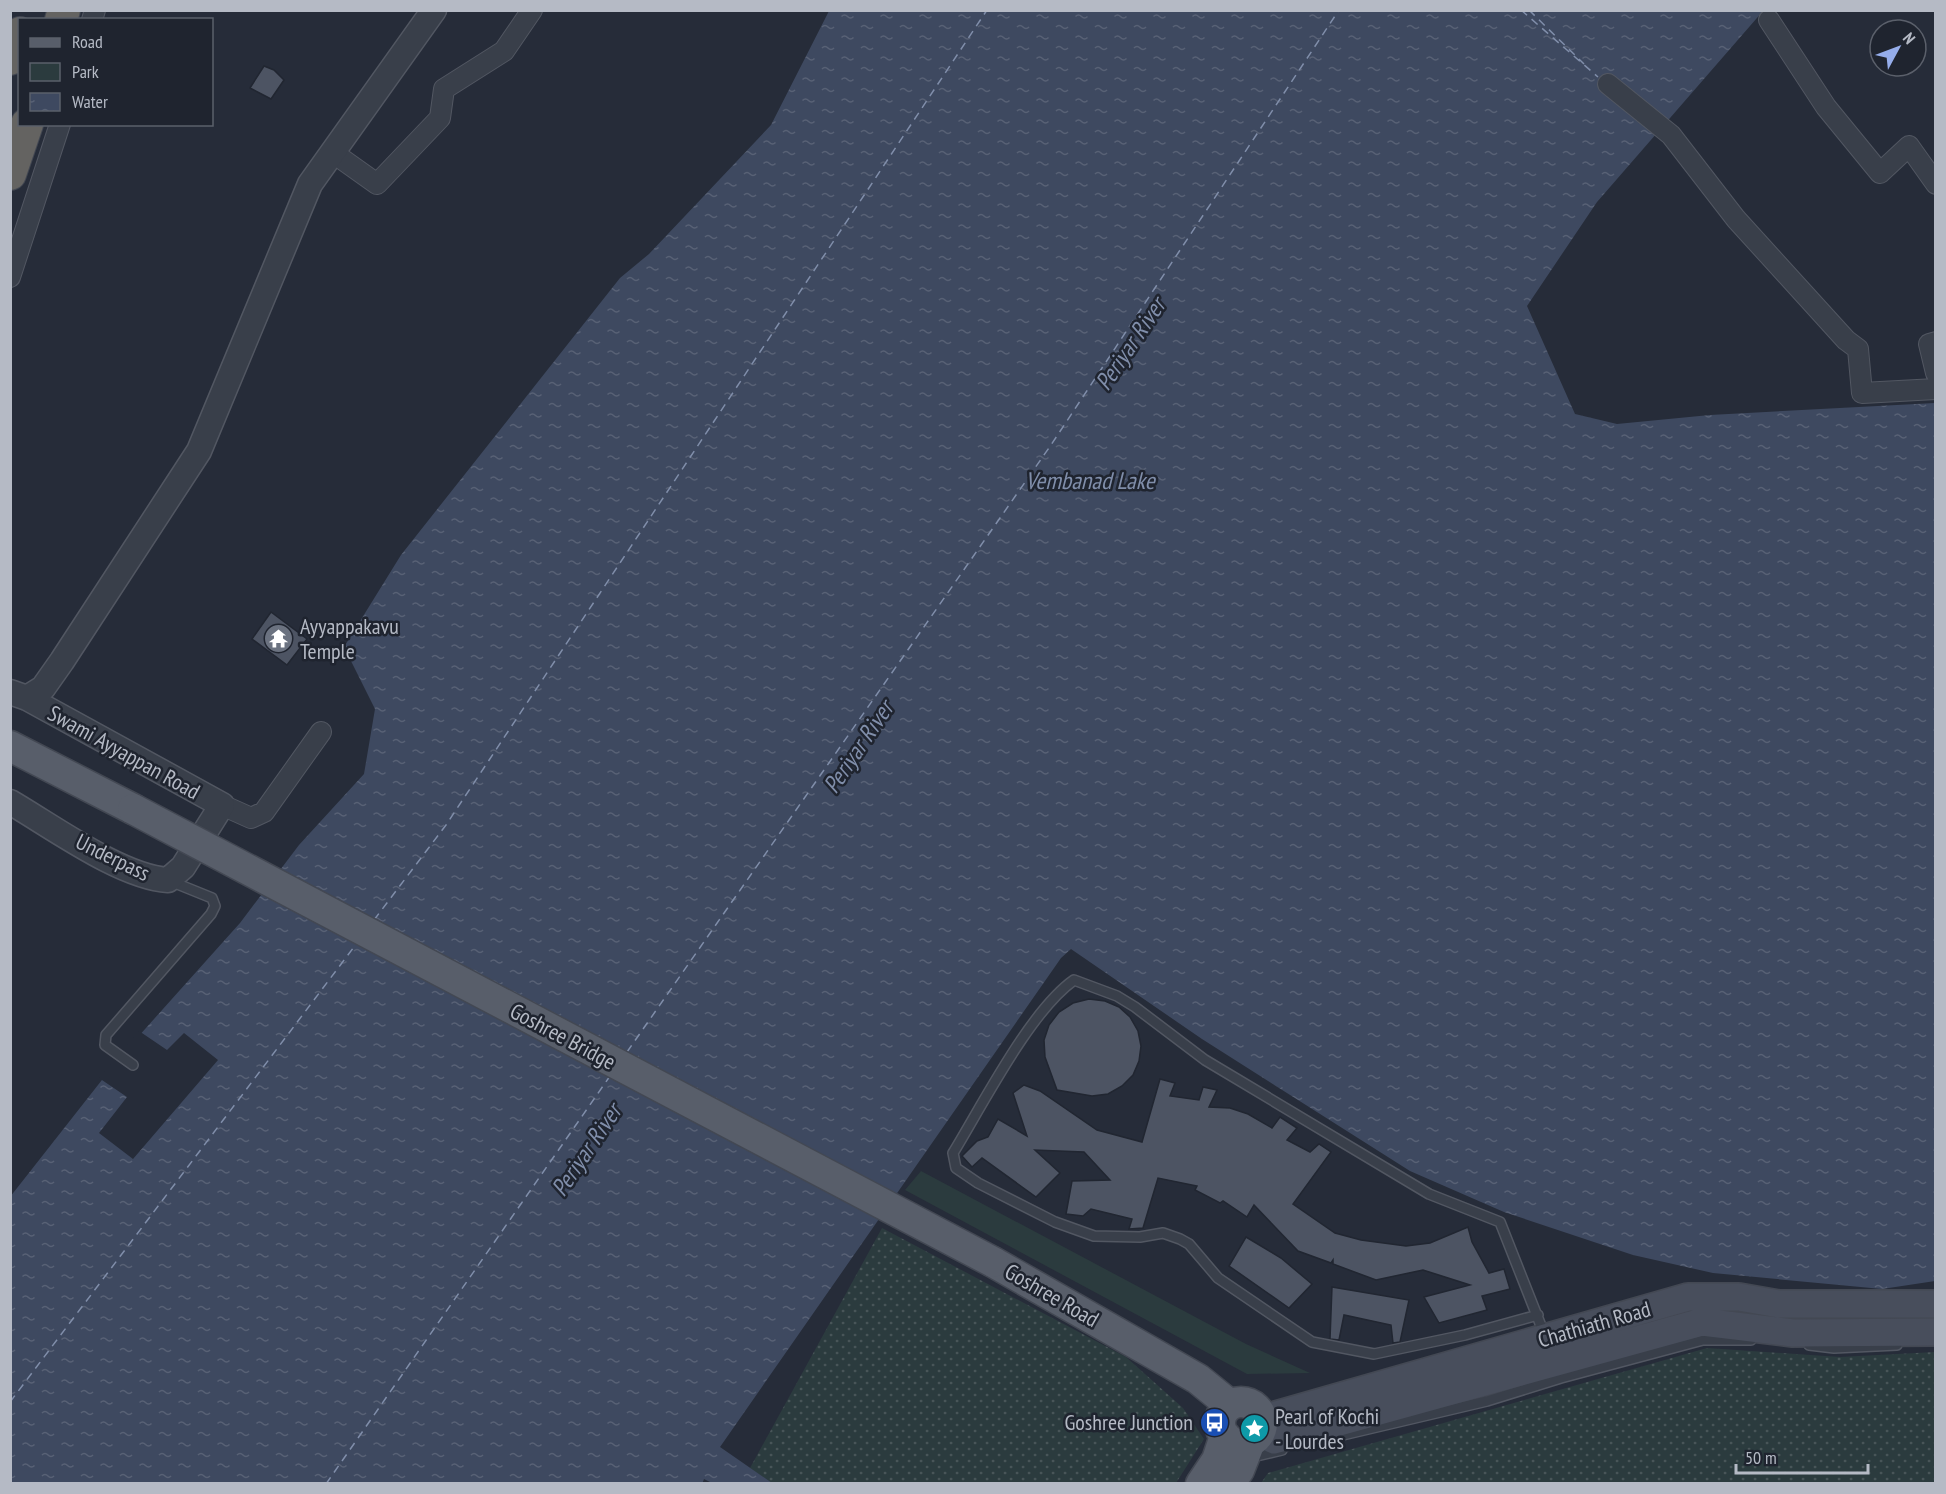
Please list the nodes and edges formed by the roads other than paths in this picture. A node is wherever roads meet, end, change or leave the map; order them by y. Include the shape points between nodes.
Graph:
1 (434, 10) edge
2 (532, 10) edge
3 (1769, 20) dead end
4 (18, 38) edge
5 (10, 59) edge
6 (1608, 84) dead end
7 (26, 126) edge
8 (59, 126) edge
9 (332, 152) junction
10 (10, 174) edge
11 (1935, 184) edge
12 (10, 277) edge
13 (1935, 342) edge
14 (1935, 373) edge
15 (1935, 389) edge
16 (19, 695) edge
17 (321, 732) dead end
18 (10, 746) edge
19 (10, 802) edge
20 (222, 806) junction
21 (168, 880) junction
22 (133, 1065) dead end
23 (993, 1262) joint
24 (1935, 1304) edge
25 (1542, 1327) junction
26 (1935, 1332) edge
27 (1759, 1341) dead end
28 (1802, 1345) dead end
29 (1905, 1345) dead end
30 (1249, 1438) edge
31 (1325, 1439) dead end
32 (1201, 1484) edge

1 - 9 street
2 - 9 street via 504,51 444,89 440,118 377,184
3 - 11 street via 1826,107 1880,173 1909,146
4 - 5 highway
6 - 15 street via 1671,135 1736,219 1858,349 1862,393
7 - 10 highway
8 - 12 street
9 - 16 street via 310,184 199,451 43,688
13 - 14 street via 1929,344
16 - 20 street, Swami Ayyappan Road
17 - 20 street via 264,812 251,818
18 - 23 main road, Goshree Bridge, bridge
19 - 21 street, Underpass via 121,865 148,878
20 - 21 street, Underpass via 183,867
21 - 22 lane via 212,898 215,906 106,1035 105,1045
23 - 30 main road, Goshree Road via 1198,1379
24 - 25 main road, Chathiath Road via 1779,1304 1688,1297
25 - 25 lane via 1465,1335 1374,1354 1312,1342 1218,1278 1180,1239 1163,1233 1094,1236 1055,1222 978,1183 956,1168 953,1153 1012,1056 1057,992 1074,980 1117,996 1204,1060 1429,1194 1500,1222
25 - 30 main road, Chathiath Road
26 - 30 main road, Chathiath Road via 1793,1333 1702,1322
27 - 31 lane via 1703,1340 1487,1401
28 - 29 lane
30 - 32 main road via 1217,1461

